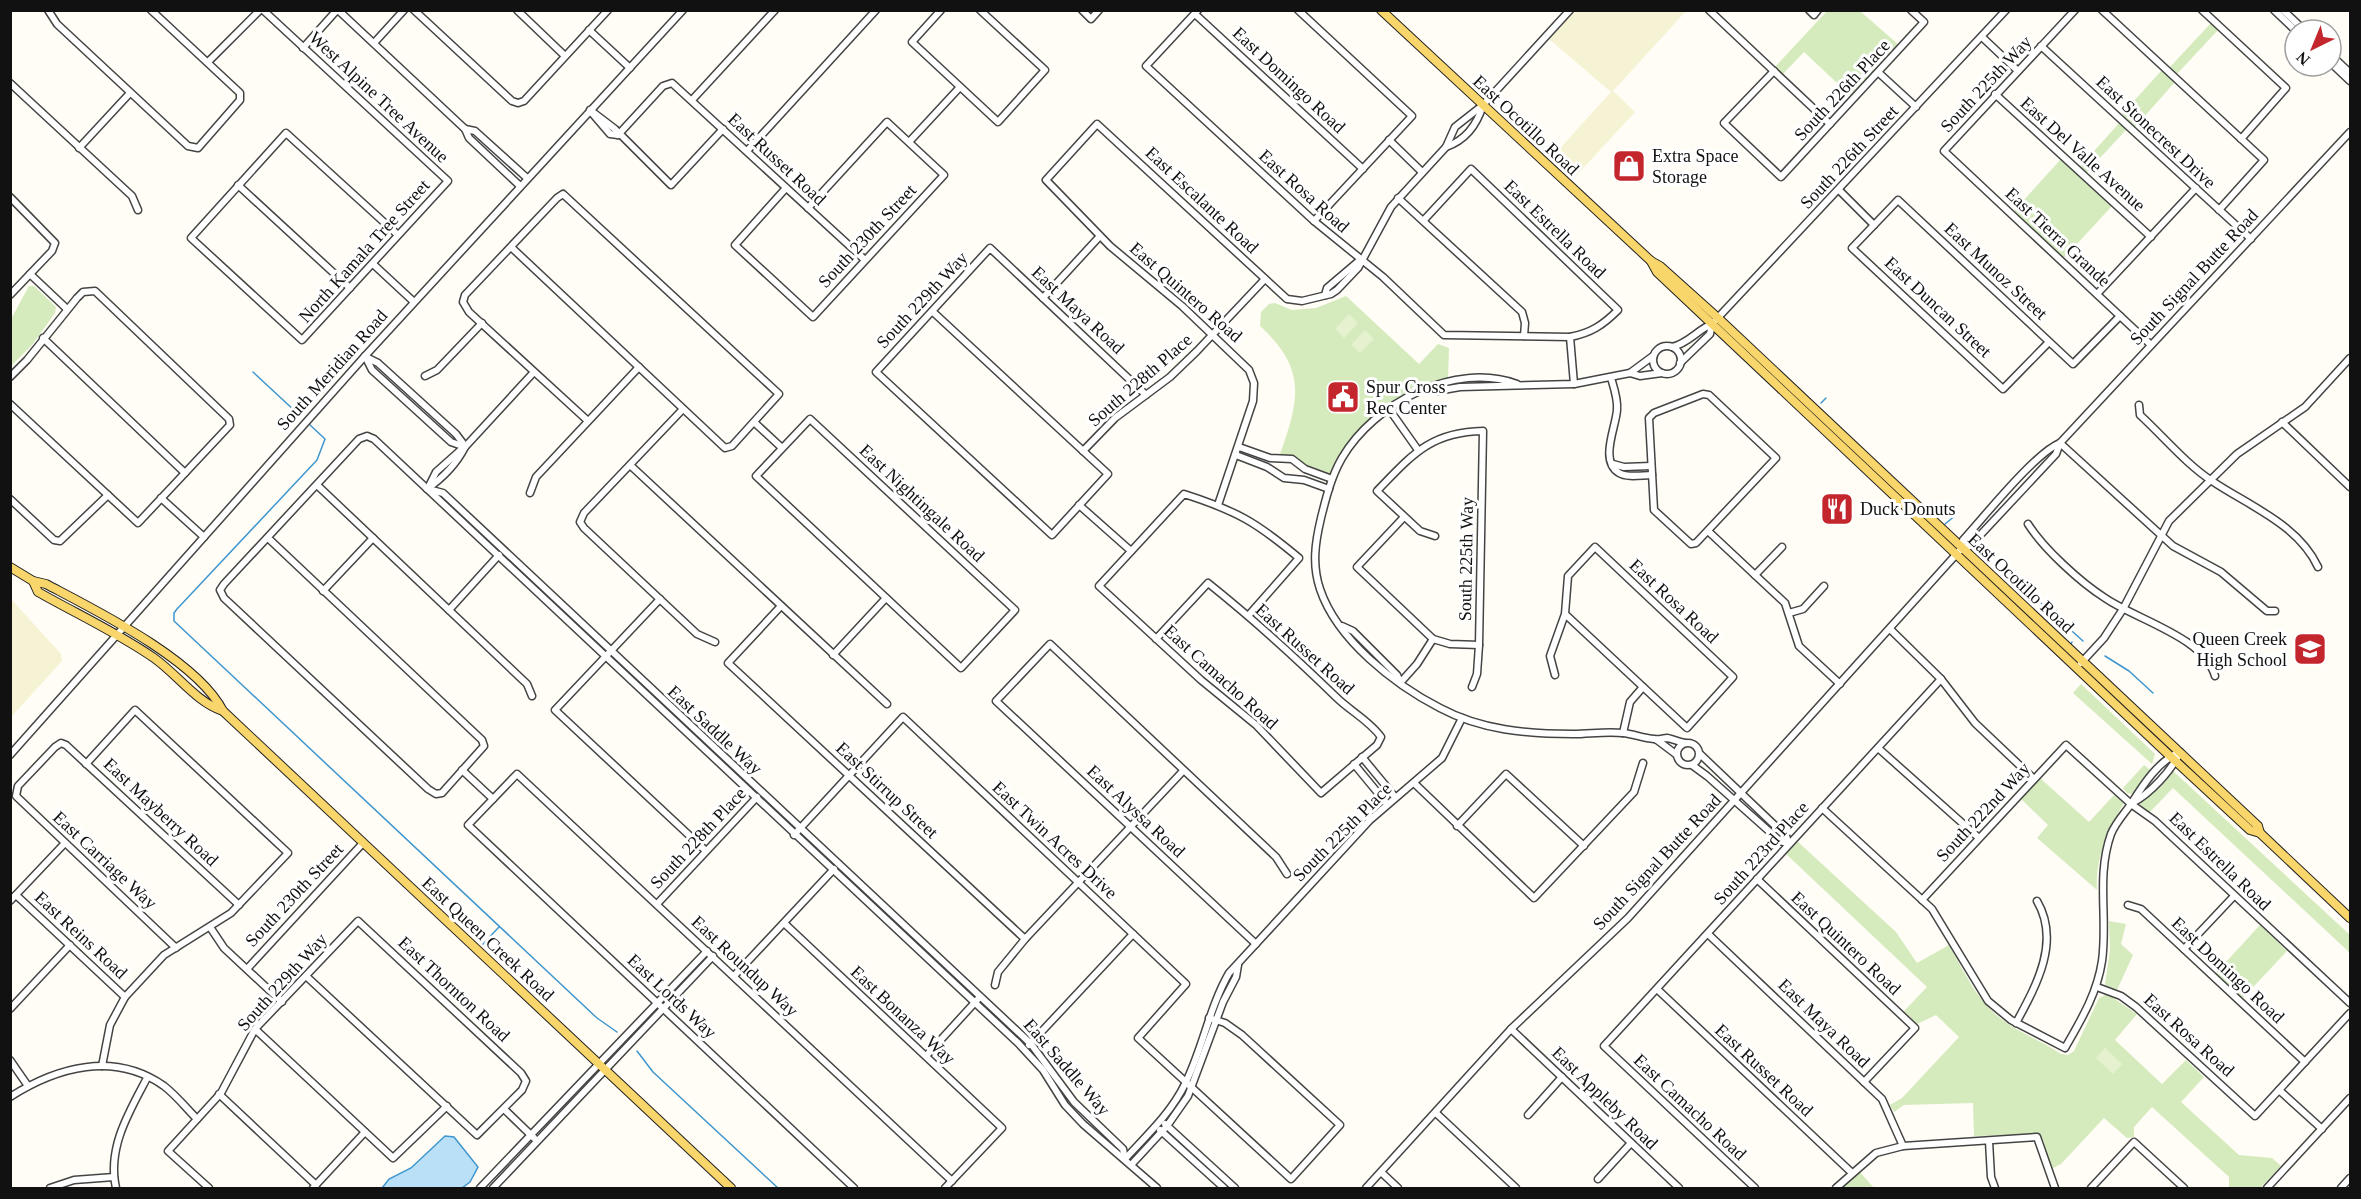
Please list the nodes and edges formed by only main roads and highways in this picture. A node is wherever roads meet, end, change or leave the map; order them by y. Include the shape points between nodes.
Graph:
1 (1381, 10) edge
2 (1651, 261) junction
3 (10, 567) edge
4 (33, 581) junction
5 (2080, 664) junction
6 (223, 711) junction
7 (2260, 833) junction
8 (2350, 918) edge
9 (731, 1188) edge

1 - 2 main road, East Ocotillo Road
2 - 5 main road, East Ocotillo Road via 1718,318
2 - 5 main road, East Ocotillo Road via 1657,272 1956,555
3 - 4 main road
4 - 6 main road, East Queen Creek Road via 126,626 179,665 216,698
4 - 6 main road, East Queen Creek Road via 38,592 119,635 158,661 207,706
5 - 7 main road, East Ocotillo Road via 2180,752 2258,826
5 - 7 main road, East Ocotillo Road via 2173,759 2250,830
6 - 9 main road, East Queen Creek Road
7 - 8 main road, East Ocotillo Road

